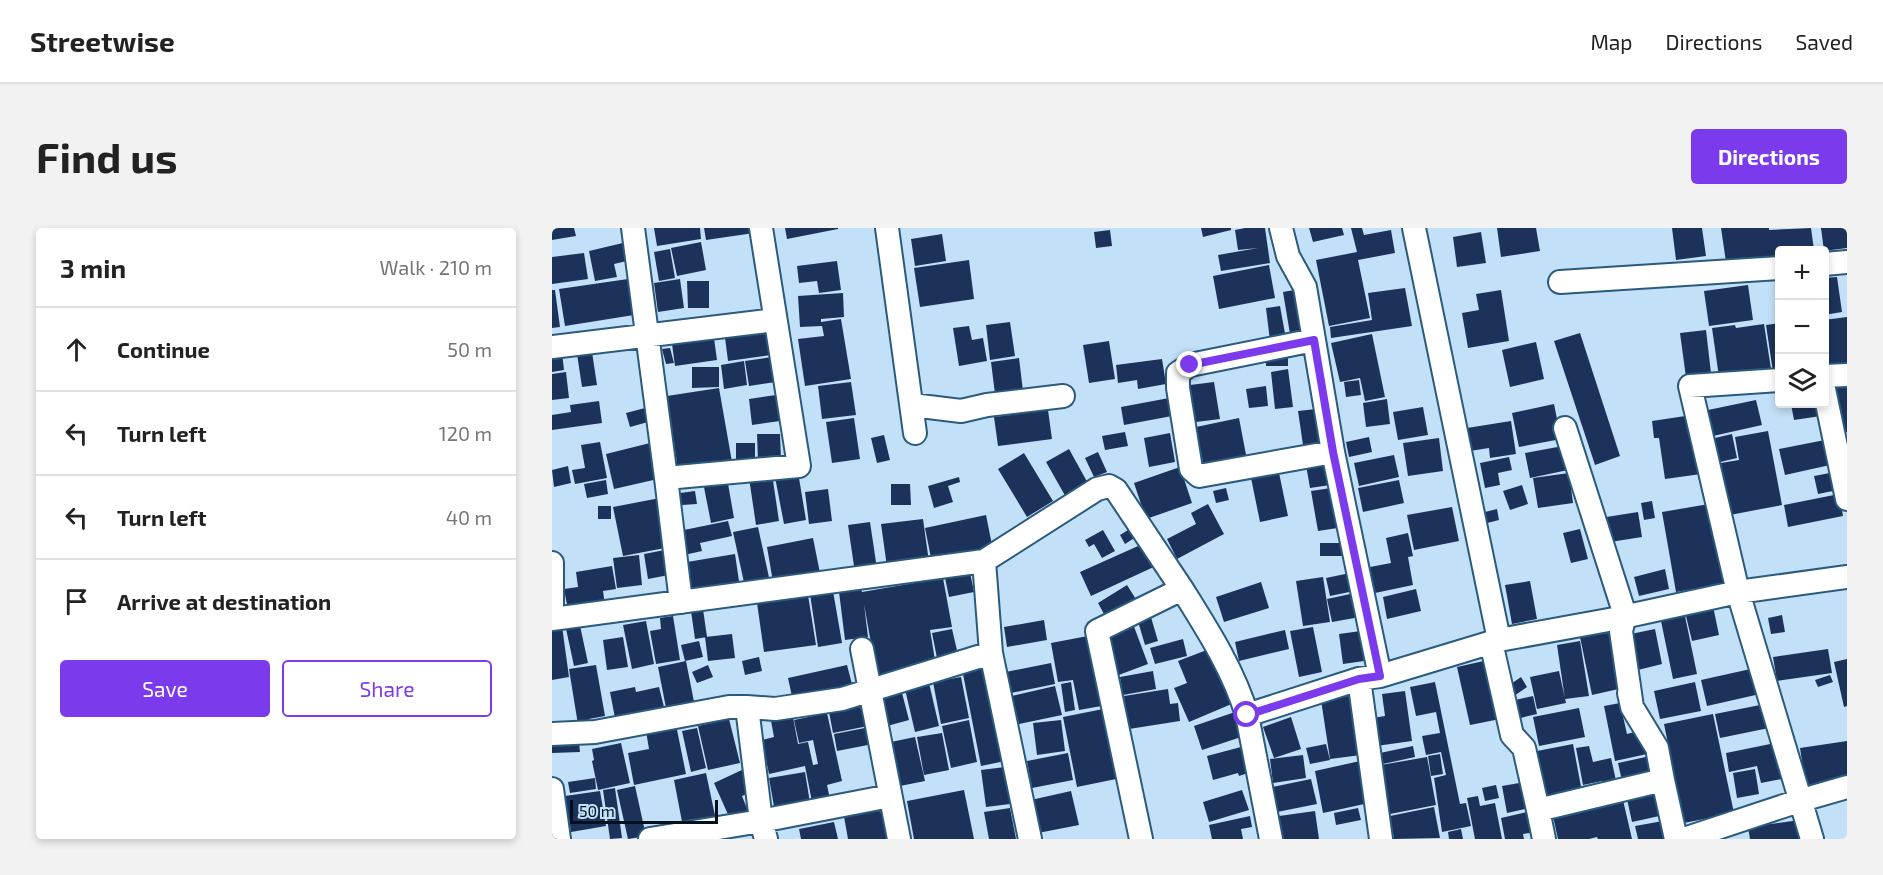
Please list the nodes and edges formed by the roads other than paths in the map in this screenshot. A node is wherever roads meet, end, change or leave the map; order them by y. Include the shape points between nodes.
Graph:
1 (633, 228) edge
2 (761, 228) edge
3 (887, 228) edge
4 (1281, 228) edge
5 (1414, 228) edge
6 (1847, 262) edge
7 (1829, 264) edge
8 (1775, 268) edge
9 (1560, 282) dead end
10 (775, 320) junction
11 (647, 335) junction
12 (1314, 340) junction
13 (552, 347) edge
14 (1847, 375) edge
15 (1829, 376) edge
16 (1775, 380) edge
17 (1063, 396) dead end
18 (912, 405) junction
19 (1828, 408) edge
20 (1565, 428) dead end
21 (915, 433) dead end
22 (1333, 452) junction
23 (666, 478) junction
24 (1847, 499) edge
25 (984, 561) junction
26 (552, 563) edge
27 (1847, 577) edge
28 (1182, 589) junction
29 (1738, 592) junction
30 (681, 602) junction
31 (1619, 617) junction
32 (552, 619) edge
33 (1495, 641) junction
34 (862, 649) dead end
35 (991, 653) junction
36 (1370, 677) junction
37 (869, 691) junction
38 (747, 707) junction
39 (1247, 715) junction
40 (552, 734) edge
41 (1663, 780) junction
42 (1847, 787) edge
43 (552, 789) edge
44 (890, 796) junction
45 (1802, 800) junction
46 (1538, 810) junction
47 (764, 830) edge
48 (559, 839) edge
49 (650, 839) edge
50 (899, 839) edge
51 (1030, 839) edge
52 (1141, 839) edge
53 (1271, 839) edge
54 (1381, 839) edge
55 (1544, 839) edge
56 (1676, 839) edge
57 (1684, 839) edge
58 (1812, 839) edge

1 - 11 street
2 - 10 street
3 - 18 street
4 - 12 street via 1288,256 1305,287
5 - 33 street
6 - 7 street
8 - 9 street
10 - 11 street
10 - 23 street via 799,466
11 - 13 street
11 - 23 street
12 - 22 street
12 - 22 street via 1190,365 1178,373 1191,469 1199,476
14 - 15 street
16 - 29 street via 1690,386
17 - 18 street via 961,411
18 - 21 street
19 - 24 street
20 - 31 street
22 - 36 street
23 - 30 street
25 - 28 street via 1097,489 1109,486 1116,490
25 - 30 street
25 - 35 street
26 - 32 street
27 - 29 street
28 - 39 street via 1239,689
28 - 52 street via 1097,631
29 - 31 street
29 - 45 street
30 - 32 street
31 - 33 street
31 - 41 street via 1632,707 1657,748
33 - 36 street
33 - 46 street via 1512,735 1524,748
34 - 37 street
35 - 37 street
35 - 51 street
36 - 39 street
36 - 54 street
37 - 38 street via 775,709
37 - 44 street
38 - 40 street via 595,732
38 - 47 street
39 - 53 street
41 - 46 street
41 - 56 street
42 - 45 street
43 - 48 street
44 - 47 street
44 - 50 street
45 - 57 street
45 - 58 street
46 - 55 street
47 - 49 street

